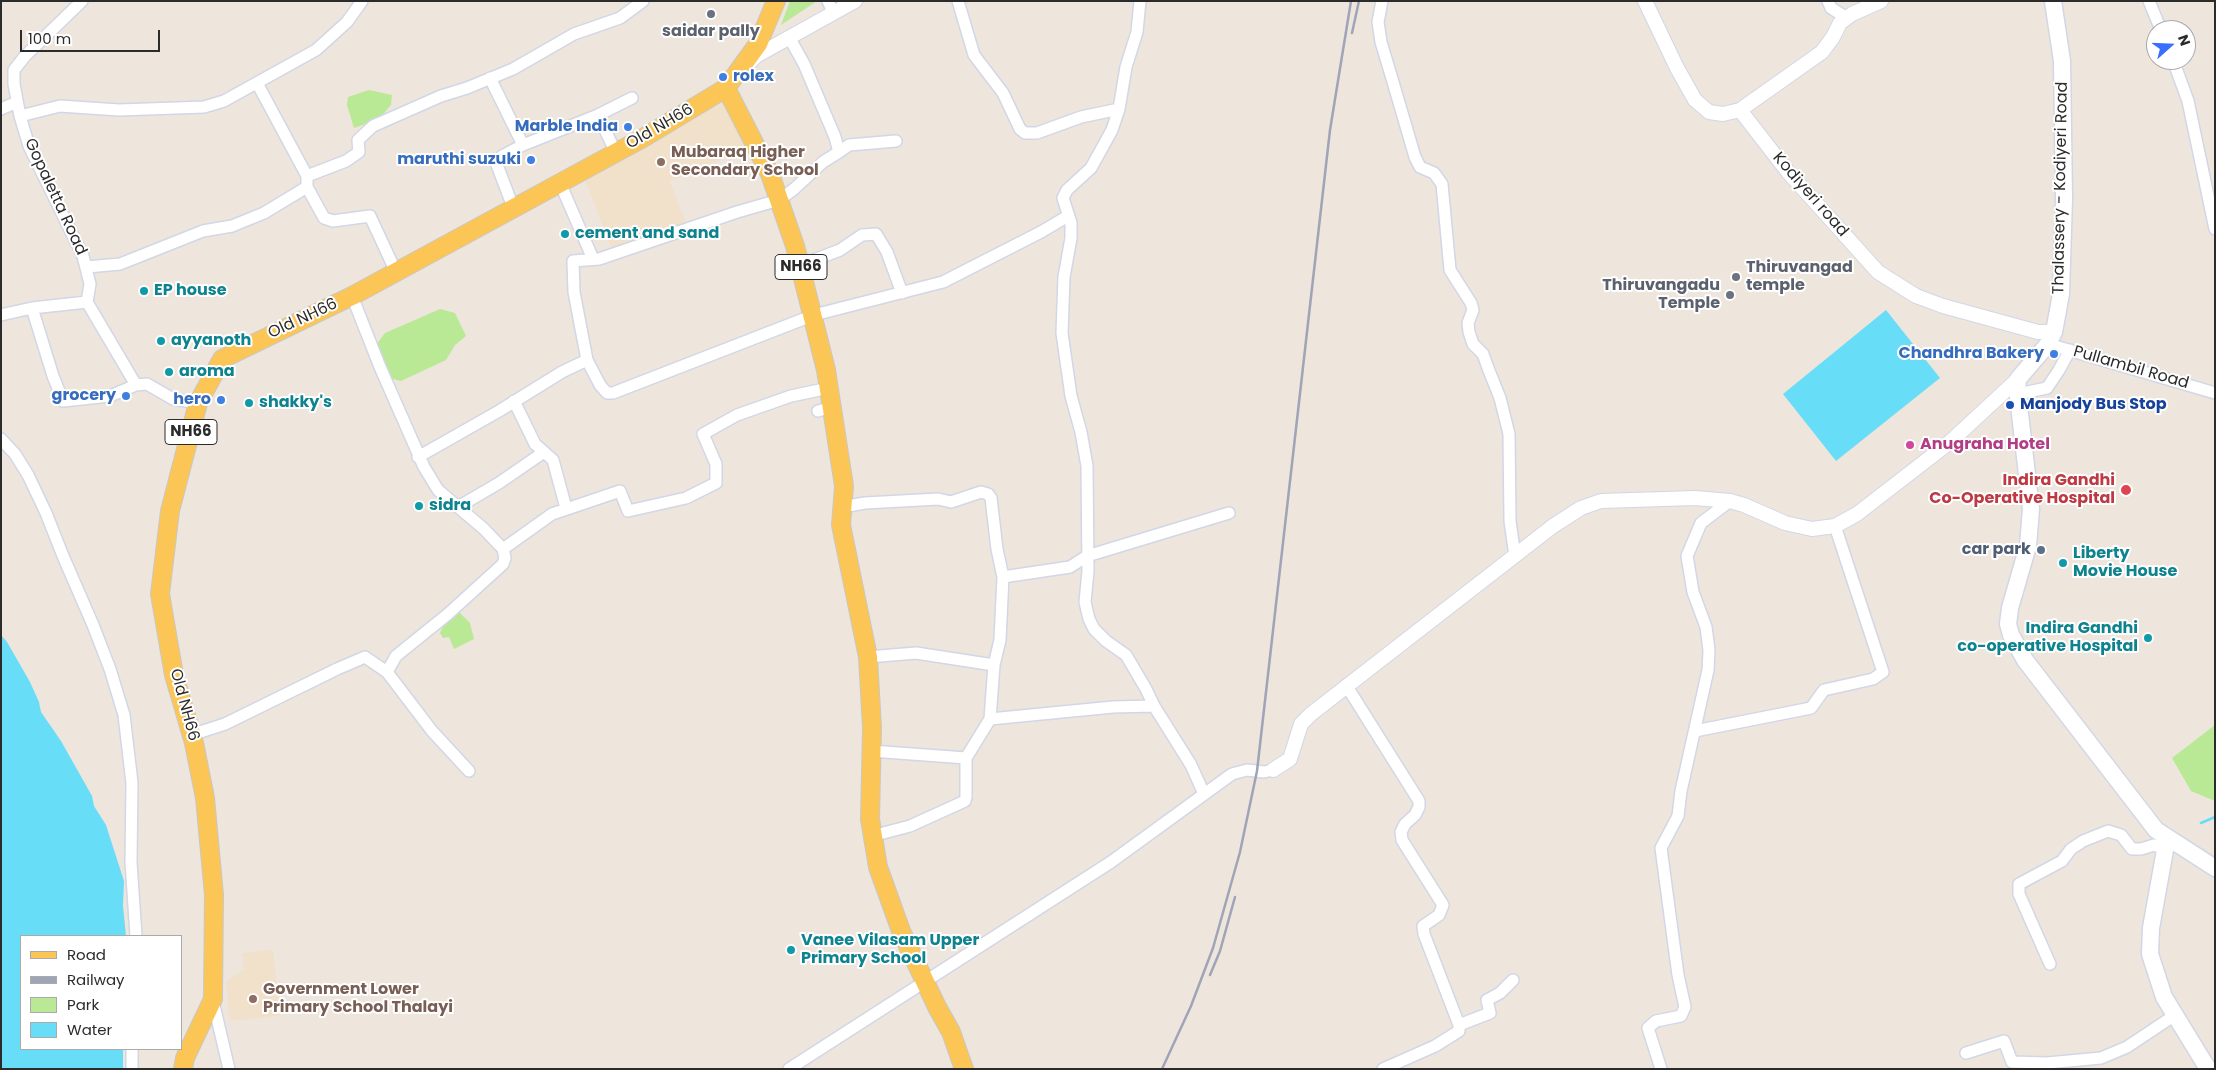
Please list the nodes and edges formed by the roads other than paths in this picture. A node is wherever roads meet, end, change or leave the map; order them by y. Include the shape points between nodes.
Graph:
1 (82, 1) edge
2 (362, 1) edge
3 (643, 1) edge
4 (776, 1) edge
5 (855, 1) edge
6 (958, 1) edge
7 (1140, 1) edge
8 (1382, 1) edge
9 (1645, 1) edge
10 (1828, 1) edge
11 (1881, 1) edge
12 (2053, 1) edge
13 (2149, 1) edge
14 (831, 7) edge
15 (1847, 18) junction
16 (2157, 20) edge
17 (789, 37) junction
18 (2177, 70) edge
19 (490, 78) junction
20 (257, 83) junction
21 (726, 88) junction
22 (632, 98) dead end
23 (17, 102) junction
24 (1, 109) edge
25 (1119, 109) junction
26 (1740, 110) junction
27 (598, 115) junction
28 (20, 116) junction
29 (896, 141) dead end
30 (523, 145) junction
31 (838, 152) junction
32 (616, 153) junction
33 (307, 181) junction
34 (560, 183) junction
35 (779, 200) junction
36 (516, 207) junction
37 (1068, 216) junction
38 (2215, 229) edge
39 (593, 259) junction
40 (800, 265) junction
41 (87, 267) junction
42 (396, 272) junction
43 (902, 293) junction
44 (352, 296) junction
45 (87, 302) junction
46 (32, 308) junction
47 (1, 315) edge
48 (814, 315) junction
49 (2051, 338) junction
50 (2070, 350) junction
51 (588, 360) junction
52 (136, 385) junction
53 (2018, 386) junction
54 (829, 388) junction
55 (2215, 392) edge
56 (514, 401) junction
57 (198, 403) junction
58 (1, 438) edge
59 (544, 452) junction
60 (418, 457) junction
61 (1730, 501) junction
62 (458, 507) junction
63 (842, 507) junction
64 (566, 508) junction
65 (1229, 514) dead end
66 (1835, 526) junction
67 (503, 549) junction
68 (1087, 556) junction
69 (1515, 556) junction
70 (1003, 577) junction
71 (868, 657) junction
72 (994, 665) junction
73 (387, 672) junction
74 (1346, 685) junction
75 (1154, 706) junction
76 (990, 719) junction
77 (1695, 731) junction
78 (191, 735) junction
79 (871, 751) junction
80 (966, 758) junction
81 (1273, 770) joint
82 (469, 771) dead end
83 (1204, 794) junction
84 (872, 836) junction
85 (2166, 844) junction
86 (2215, 868) edge
87 (136, 935) edge
88 (2050, 964) dead end
89 (1513, 980) dead end
90 (925, 981) junction
91 (213, 999) junction
92 (2175, 1014) junction
93 (1459, 1025) junction
94 (132, 1050) edge
95 (1966, 1053) dead end
96 (132, 1069) edge
97 (183, 1069) edge
98 (229, 1069) edge
99 (789, 1069) edge
100 (964, 1069) edge
101 (1383, 1069) edge
102 (1660, 1069) edge
103 (2208, 1069) edge

1 - 23 street, Gopaletta Road via 24,56 14,70
2 - 20 street via 347,22 316,50
3 - 19 street via 620,18 574,34
4 - 21 main road, Old NH66 / NH66 via 758,44
5 - 14 street
6 - 25 street via 974,55 1003,93 1025,133 1037,133 1081,117
7 - 25 street via 1137,32 1126,67
8 - 69 street via 1378,22 1392,82 1415,157 1420,167 1434,174 1442,184 1450,270 1471,303 1469,332 1483,354 1500,398 1509,434 1510,521
9 - 26 street via 1695,100 1709,112 1723,114
10 - 15 street via 1832,8
11 - 15 street
12 - 49 main road, Thalassery - Kodiyeri Road via 2062,62 2064,189 2061,294
13 - 16 street
14 - 17 street
15 - 26 street via 1840,23 1822,52
17 - 21 street via 756,56
17 - 31 street via 804,64
18 - 38 street via 2188,101
19 - 30 street
19 - 33 street via 374,126 358,140 359,152
20 - 28 street via 224,101 204,107 119,110 69,105
20 - 33 street
21 - 32 main road, Old NH66 / NH66
21 - 35 main road, NH66 via 770,174
22 - 27 street
23 - 24 street
23 - 28 street, Gopaletta Road
25 - 37 street via 1112,130 1091,168 1067,190 1064,198
26 - 49 street, Kodiyeri road via 1788,172 1878,272 1916,296
27 - 30 street
27 - 32 street
28 - 41 street, Gopaletta Road via 29,146
29 - 31 street via 849,145
30 - 36 street via 502,156 497,165
31 - 35 street
32 - 34 main road, Old NH66 / NH66
33 - 41 street via 264,213 232,226 203,231 120,264
33 - 42 street via 324,218 333,222 370,216
34 - 36 main road, Old NH66 / NH66
34 - 39 street
35 - 39 street
35 - 40 main road, NH66
36 - 42 main road, Old NH66 / NH66
37 - 43 street via 943,282
37 - 68 street via 1071,238 1064,277 1062,333 1071,396 1087,466
39 - 51 street via 573,260 574,292
40 - 43 street via 840,250 862,235 876,234 887,252
40 - 48 main road, NH66
41 - 45 street, Gopaletta Road via 90,284
42 - 44 main road, Old NH66 / NH66
43 - 48 street
44 - 57 main road, Old NH66 / NH66 via 222,358
44 - 60 street
45 - 46 street
45 - 52 street
46 - 47 street
46 - 52 street via 63,401 110,396
48 - 51 street via 613,393 607,393 600,384
48 - 54 main road, NH66
49 - 50 street, Pullambil Road
49 - 53 main road
50 - 53 street via 2046,388
50 - 55 street, Pullambil Road
51 - 56 street
52 - 57 street via 147,384 173,399
53 - 66 street via 1857,514
53 - 85 main road via 2031,509 2028,546 2010,608 2008,624 2011,635 2025,660
54 - 63 main road, NH66 via 825,409 840,457 844,486
54 - 64 street via 791,396 737,415 703,434 716,464 716,483 686,498 628,511 620,491
56 - 59 street via 535,444
56 - 60 street
57 - 78 main road, Old NH66 / NH66 via 170,511 160,594 174,675
58 - 87 street via 15,454 39,498 100,643 124,715 132,783 130,862
59 - 62 street
59 - 64 street via 553,460
60 - 62 street via 438,490
61 - 66 street via 1785,523 1812,529
61 - 69 street via 1695,498 1601,501 1581,508
61 - 77 street via 1701,523 1687,556 1709,650
62 - 67 street
63 - 70 street via 938,499 951,502 981,492 988,494
63 - 71 main road via 841,525
64 - 67 street via 546,517
65 - 68 street
66 - 77 street via 1883,672 1873,679 1824,690 1811,708
67 - 73 street via 503,564 396,656
68 - 70 street via 1070,567
68 - 75 street via 1085,602 1089,619 1094,630 1126,656
69 - 74 street
70 - 72 street via 1000,640
71 - 72 street via 916,653
71 - 79 main road
72 - 76 street
73 - 78 street via 366,657 225,724
73 - 82 street via 432,731
74 - 81 street via 1305,719 1296,734 1290,759
74 - 93 street via 1418,801 1419,807 1401,832 1402,840 1443,905 1439,915 1423,926 1424,934
75 - 76 street
75 - 83 street via 1191,765
76 - 80 street
77 - 102 street via 1678,816 1661,848 1685,1008 1681,1016 1652,1023 1648,1028
78 - 91 main road, Old NH66 / NH66 via 205,798 214,895
79 - 80 street
79 - 84 main road
80 - 84 street via 965,800 910,826
81 - 83 street via 1240,771
83 - 90 street via 1111,862
84 - 90 main road via 885,890
85 - 86 main road
85 - 88 street via 2132,849 2121,835 2108,831 2082,841 2062,861 2019,884 2018,894
85 - 92 main road via 2151,928 2150,954 2164,997
89 - 93 street via 1487,1000 1490,1012
90 - 99 street
90 - 100 main road via 951,1032
91 - 97 main road, Old NH66 / NH66
91 - 98 street
92 - 95 street via 2127,1047 2101,1058 2047,1063 2012,1062 2004,1041
92 - 103 main road
93 - 101 street via 1459,1031 1452,1037
94 - 96 street

